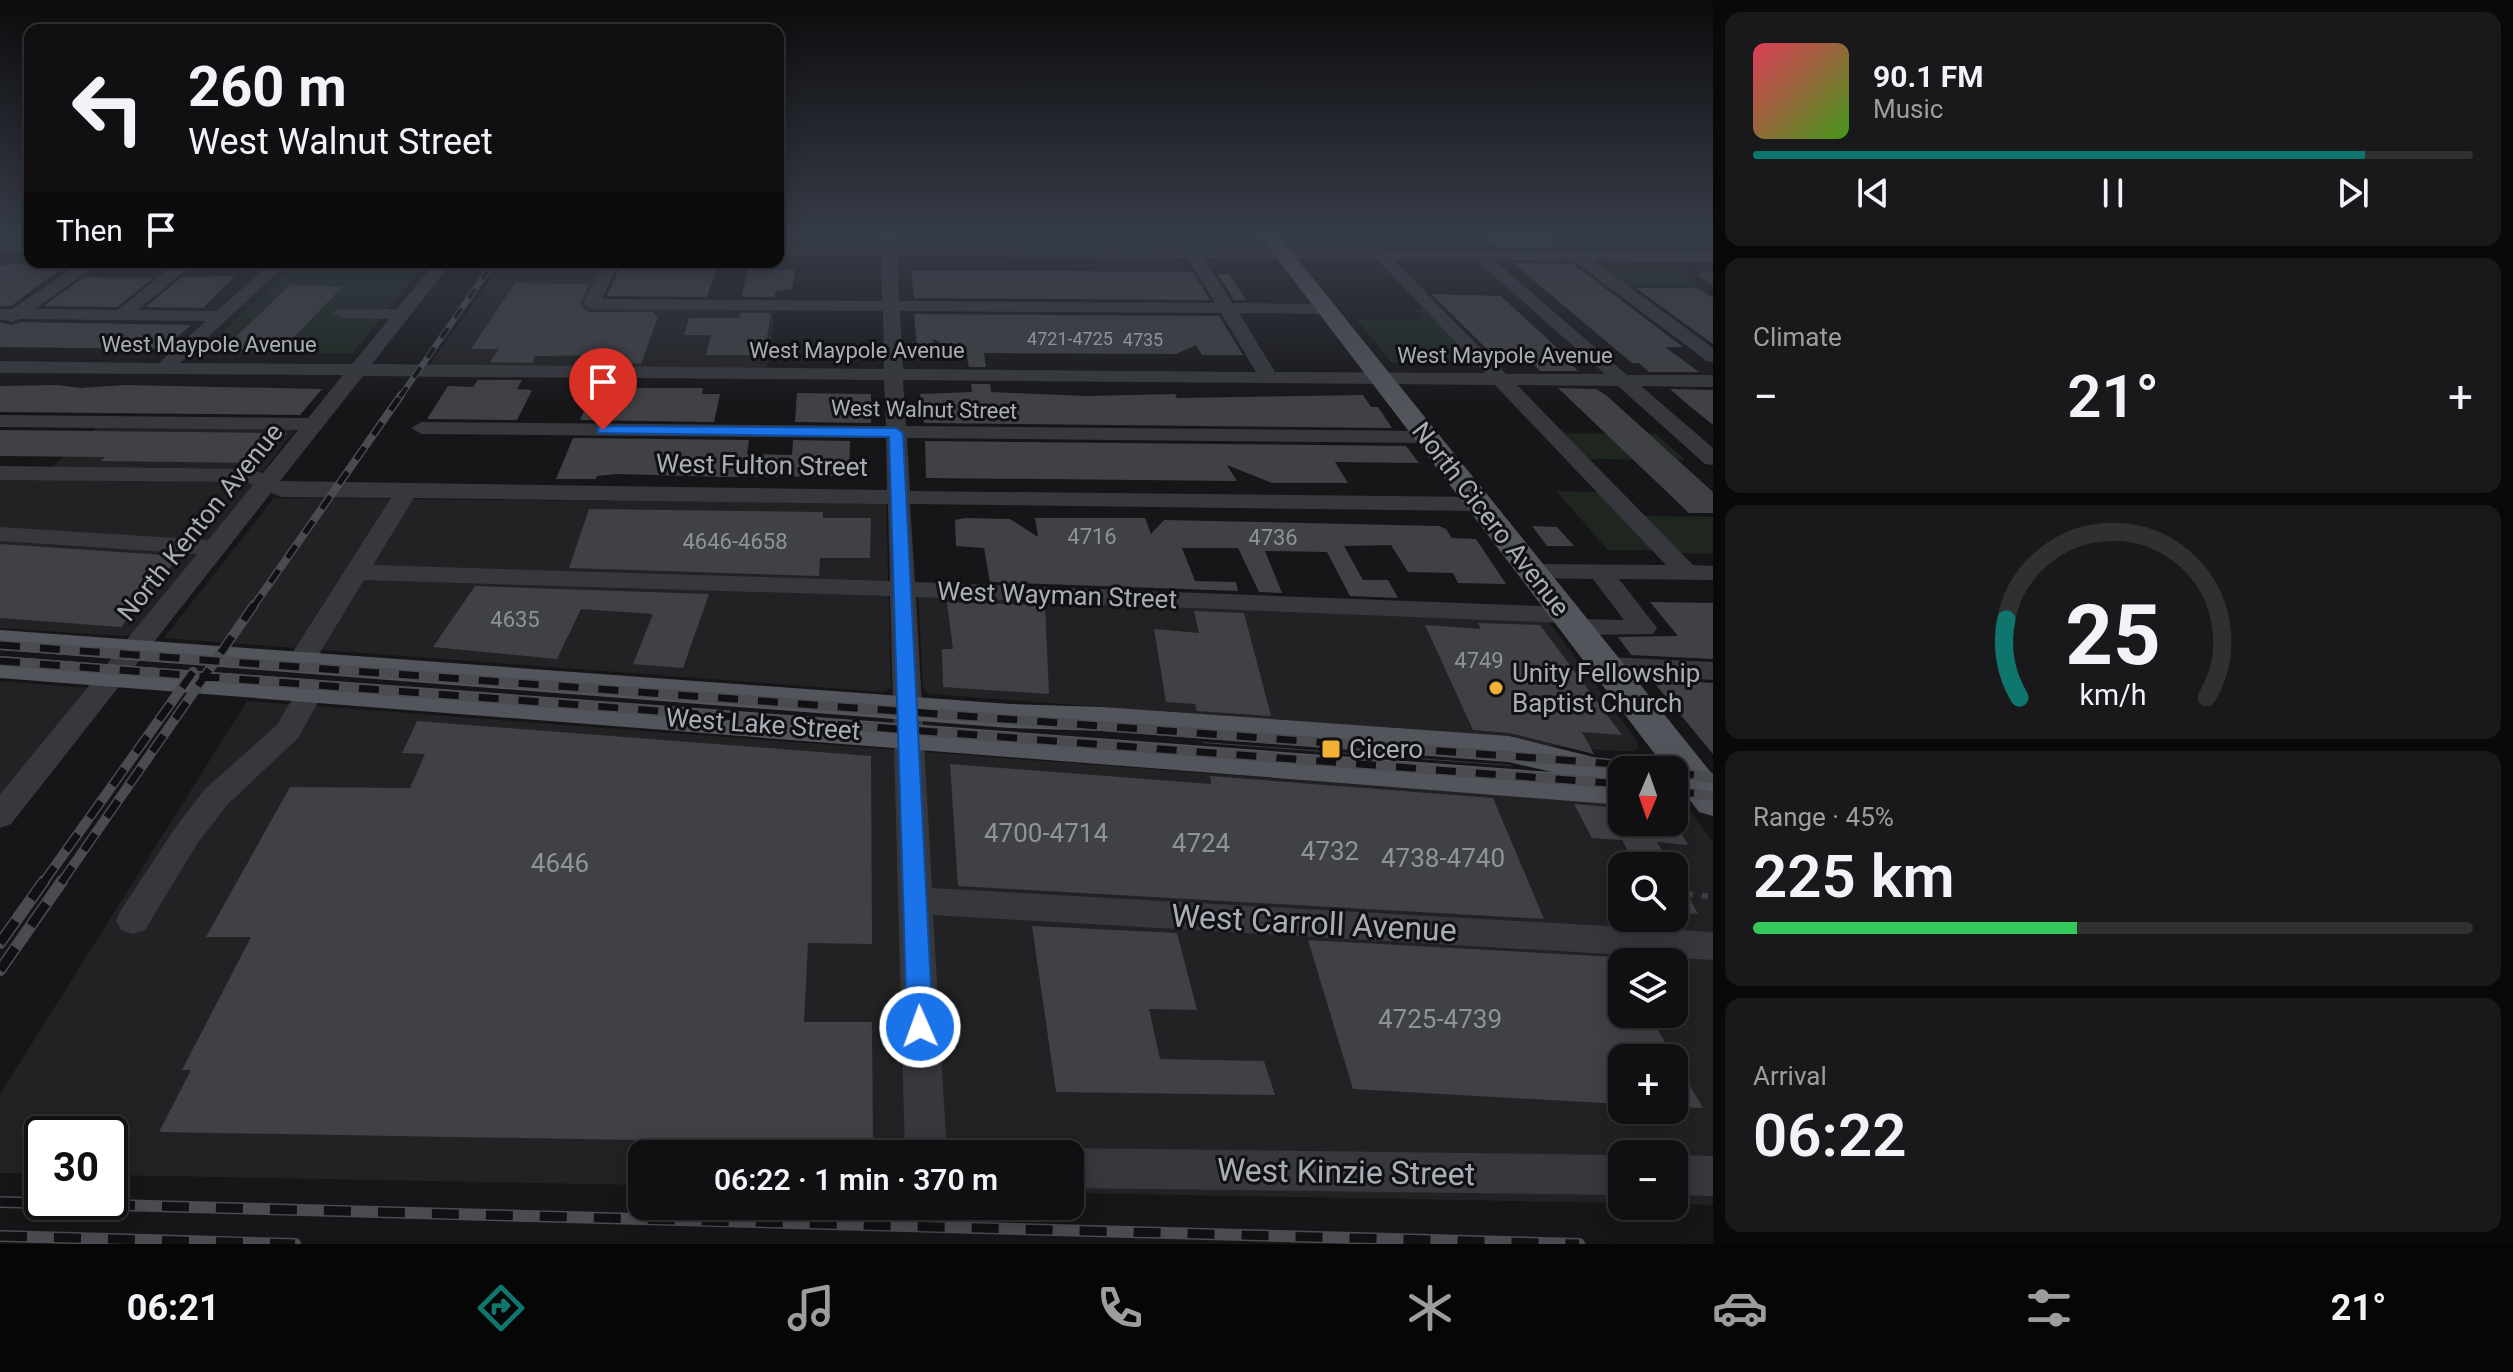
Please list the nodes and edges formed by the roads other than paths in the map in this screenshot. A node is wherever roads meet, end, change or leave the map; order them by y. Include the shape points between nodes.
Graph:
1 (40, 294) edge
2 (148, 294) edge
3 (245, 294) edge
4 (418, 294) edge
5 (596, 294) edge
6 (890, 294) edge
7 (1218, 294) edge
8 (1314, 294) edge
9 (1419, 294) edge
10 (1524, 294) edge
11 (1629, 294) edge
12 (890, 306) junction
13 (1227, 309) junction
14 (1326, 309) junction
15 (342, 313) dead end
16 (8, 314) edge
17 (402, 314) junction
18 (122, 315) junction
19 (221, 316) junction
20 (0, 325) edge
21 (1713, 357) edge
22 (0, 367) edge
23 (164, 368) junction
24 (357, 370) junction
25 (893, 374) junction
26 (1269, 377) junction
27 (1380, 378) junction
28 (1501, 379) junction
29 (1622, 380) junction
30 (1713, 381) edge
31 (0, 421) edge
32 (314, 424) junction
33 (421, 428) dead end
34 (896, 433) junction
35 (1427, 437) junction
36 (1713, 459) edge
37 (0, 473) edge
38 (268, 482) junction
39 (407, 491) junction
40 (898, 496) junction
41 (1479, 504) junction
42 (0, 534) edge
43 (215, 548) junction
44 (1531, 571) junction
45 (356, 572) junction
46 (1600, 572) junction
47 (1687, 573) junction
48 (1713, 573) edge
49 (901, 589) junction
50 (1571, 621) junction
51 (0, 640) edge
52 (0, 653) edge
53 (123, 663) junction
54 (1606, 666) junction
55 (0, 667) edge
56 (1713, 671) edge
57 (306, 677) junction
58 (906, 721) junction
59 (1608, 779) edge
60 (1695, 791) edge
61 (2, 811) edge
62 (915, 900) junction
63 (133, 920) dead end
64 (1713, 946) edge
65 (925, 1140) edge
66 (1084, 1168) edge
67 (1608, 1175) edge
68 (1688, 1175) edge
69 (1713, 1176) edge

1 - 16 street
2 - 18 street
3 - 19 street
4 - 17 street, North Kenton Avenue
5 - 12 street via 591,304
6 - 12 street
7 - 13 street
8 - 14 main road, North Cicero Avenue
9 - 28 street
10 - 29 street
11 - 21 street
12 - 13 street
12 - 25 street
13 - 14 street
13 - 26 street
14 - 27 main road, North Cicero Avenue
15 - 17 street
16 - 18 street
16 - 20 street
17 - 24 street, North Kenton Avenue
18 - 19 street
19 - 23 street
22 - 23 street, West Maypole Avenue
23 - 24 street, West Maypole Avenue
24 - 25 street, West Maypole Avenue
24 - 32 street, North Kenton Avenue
25 - 26 street, West Maypole Avenue
25 - 34 street
26 - 27 street, West Maypole Avenue
27 - 28 street, West Maypole Avenue
27 - 35 main road, North Cicero Avenue
28 - 29 street, West Maypole Avenue
28 - 47 street
29 - 30 street, West Maypole Avenue
29 - 36 street
31 - 32 street
32 - 38 street, North Kenton Avenue
33 - 34 street, West Walnut Street
34 - 35 street, West Walnut Street
34 - 40 street
35 - 41 main road, North Cicero Avenue
37 - 38 street, West Fulton Street via 251,476
38 - 39 street, West Fulton Street via 282,490
38 - 43 street, North Kenton Avenue
39 - 40 street, West Fulton Street
39 - 45 street
40 - 41 street, West Fulton Street
40 - 49 street
41 - 44 main road, North Cicero Avenue
42 - 43 street
43 - 53 street, North Kenton Avenue
44 - 46 street
44 - 50 main road, North Cicero Avenue
45 - 49 street, West Wayman Street
45 - 57 street
46 - 47 street
46 - 50 street, West Wayman Street via 1644,628
47 - 48 street
49 - 50 street, West Wayman Street
49 - 58 street
50 - 54 main road, North Cicero Avenue
51 - 53 main road, West Lake Street
52 - 53 main road, West Lake Street
53 - 55 main road, West Lake Street
53 - 57 main road, West Lake Street
53 - 58 main road, West Lake Street
53 - 61 street, North Kenton Avenue
54 - 56 street
54 - 60 main road, North Cicero Avenue
57 - 58 main road, West Lake Street
57 - 63 street via 288,731 216,797
58 - 59 main road, West Lake Street
58 - 62 street
62 - 64 street, West Carroll Avenue
62 - 65 street
66 - 67 street, West Kinzie Street
68 - 69 street

